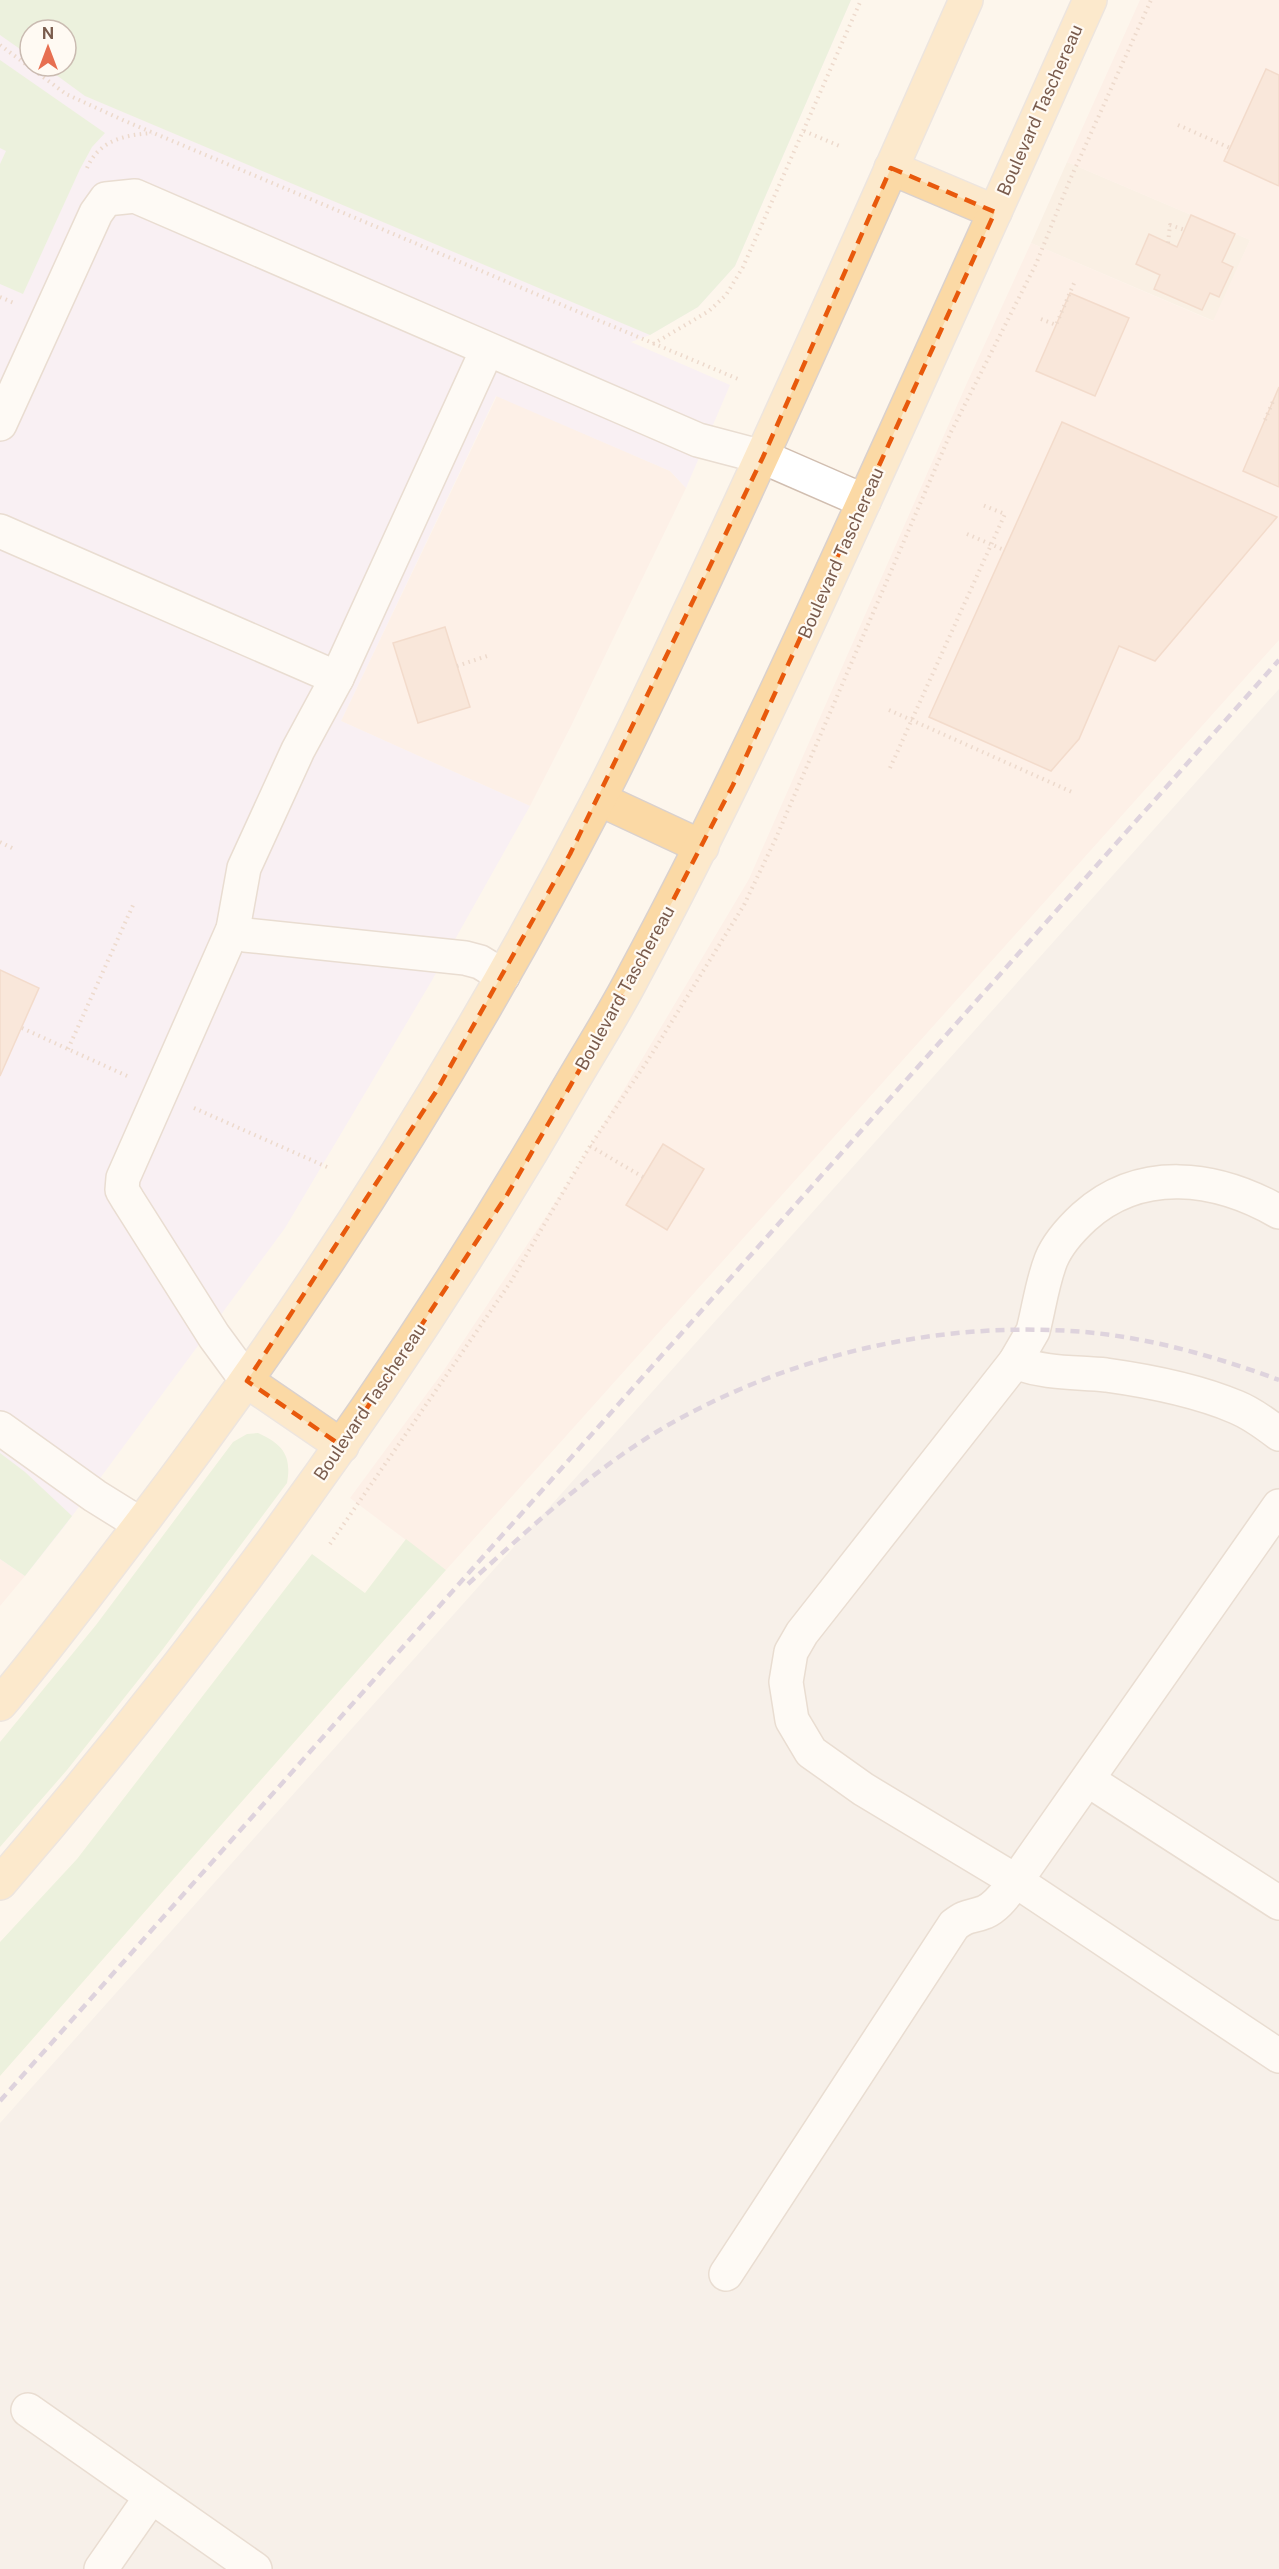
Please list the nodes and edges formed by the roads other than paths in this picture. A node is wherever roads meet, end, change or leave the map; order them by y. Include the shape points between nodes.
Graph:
1 (966, 0) edge
2 (1090, 0) edge
3 (891, 168) junction
4 (995, 212) junction
5 (488, 350) junction
6 (2, 413) edge
7 (763, 457) junction
8 (864, 501) junction
9 (0, 531) edge
10 (337, 678) junction
11 (599, 799) junction
12 (702, 847) junction
13 (232, 929) junction
14 (503, 976) junction
15 (1279, 1212) edge
16 (1015, 1362) junction
17 (247, 1381) junction
18 (0, 1428) edge
19 (1279, 1434) edge
20 (342, 1446) junction
21 (1279, 1506) edge
22 (140, 1524) junction
23 (0, 1704) edge
24 (1088, 1780) junction
25 (1016, 1881) junction
26 (0, 1882) edge
27 (1279, 1903) edge
28 (1279, 2056) edge
29 (726, 2274) dead end
30 (28, 2410) dead end
31 (151, 2497) junction
32 (101, 2569) edge
33 (255, 2569) edge

1 - 3 main road
2 - 4 main road, Boulevard Taschereau
3 - 4 main road
3 - 7 main road
4 - 8 main road, Boulevard Taschereau
5 - 6 lane via 135,196 120,196 106,199 96,213
5 - 7 lane via 709,445
5 - 10 lane
7 - 8 lane
7 - 11 main road
8 - 12 main road, Boulevard Taschereau
9 - 10 lane
10 - 13 lane via 298,750 244,868
11 - 12 main road
11 - 14 main road
12 - 20 main road, Boulevard Taschereau via 632,981 507,1195
13 - 14 lane via 245,935 465,958
13 - 17 lane via 127,1166 122,1190
14 - 17 main road via 357,1217
15 - 16 lane via 1216,1186 1176,1180 1130,1188 1097,1205 1068,1232 1052,1259 1033,1331
16 - 19 lane via 1039,1371 1106,1375 1206,1396 1239,1407
16 - 25 lane via 802,1633 791,1652 786,1682 792,1720 811,1752 862,1789
17 - 20 main road
17 - 22 main road
18 - 22 lane
20 - 26 main road, Boulevard Taschereau via 196,1645
21 - 24 lane
22 - 23 main road
24 - 25 lane
24 - 27 lane
25 - 28 lane
25 - 29 lane via 997,1904 965,1916 954,1925
30 - 31 lane
31 - 32 lane
31 - 33 lane

